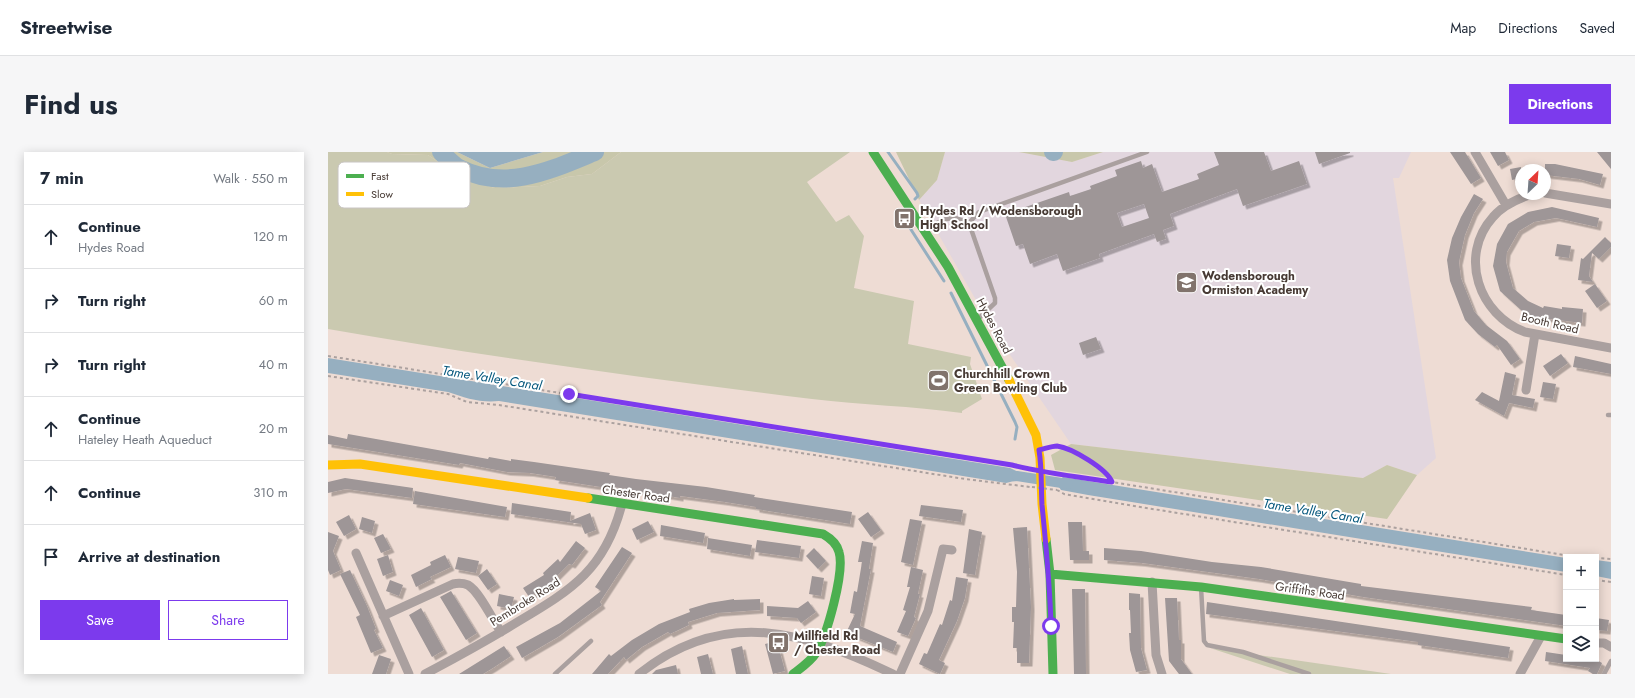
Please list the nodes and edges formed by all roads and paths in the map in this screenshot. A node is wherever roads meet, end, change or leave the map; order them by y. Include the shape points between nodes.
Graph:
1 (873, 152) edge
2 (1147, 152) edge
3 (1475, 152) edge
4 (1551, 194) edge
5 (1518, 200) edge
6 (1611, 204) edge
7 (1506, 205) junction
8 (968, 224) junction
9 (925, 231) junction
10 (976, 320) junction
11 (1535, 334) junction
12 (1611, 348) edge
13 (328, 356) edge
14 (328, 376) edge
15 (1526, 390) dead end
16 (1039, 450) junction
17 (328, 465) edge
18 (1112, 482) junction
19 (622, 504) junction
20 (952, 550) dead end
21 (356, 553) dead end
22 (1611, 559) edge
23 (1050, 574) junction
24 (1563, 575) edge
25 (1599, 580) edge
26 (1152, 582) junction
27 (1611, 582) edge
28 (1201, 587) junction
29 (383, 616) junction
30 (501, 632) junction
31 (1540, 636) junction
32 (1563, 639) edge
33 (591, 641) dead end
34 (822, 643) junction
35 (1599, 643) edge
36 (1611, 647) edge
37 (1611, 661) edge
38 (409, 674) edge
39 (425, 674) edge
40 (555, 674) edge
41 (639, 674) edge
42 (793, 674) edge
43 (893, 674) edge
44 (900, 674) edge
45 (1053, 674) edge
46 (1162, 674) edge
47 (1309, 674) edge
48 (1520, 674) edge
49 (1604, 674) edge

1 - 9 street, Hydes Road
2 - 8 lane via 979,212
3 - 7 street
4 - 6 street
5 - 7 street, Booth Road
7 - 11 street, Booth Road via 1492,217 1480,239 1476,253 1476,277 1480,290 1496,314 1514,328
8 - 9 lane via 954,218 941,219
8 - 10 lane via 995,298 995,303
9 - 10 street, Hydes Road via 952,273
10 - 16 street, Hydes Road via 1019,398 1036,435
11 - 12 street, Booth Road
11 - 15 street
13 - 18 path, bridge
14 - 24 path, bridge via 448,394 467,402 965,479 1057,490 1064,494 1134,506
16 - 18 path via 1057,446 1080,454 1105,472
16 - 23 street, Hydes Road
17 - 19 street, Chester Road via 360,464
18 - 22 path via 1564,555
19 - 30 street, Pembroke Road via 610,538 586,574 554,601
19 - 34 street, Chester Road via 818,533 828,537 838,549 840,560 834,598
20 - 44 street via 943,549 928,611
21 - 29 street
23 - 26 street, Griffiths Road
23 - 45 street, Hydes Road
25 - 27 path
26 - 28 street, Griffiths Road
26 - 46 street via 1156,655
28 - 31 street, Griffiths Road
28 - 47 lane via 1204,641 1207,645 1243,652
29 - 30 street via 453,584 463,583 475,592
29 - 38 street
30 - 39 street, Pembroke Road
31 - 32 street, Griffiths Road
31 - 48 street
33 - 40 lane
34 - 41 street via 775,633 730,634 686,646
34 - 42 street via 812,658
34 - 43 street
35 - 36 street
37 - 49 lane

